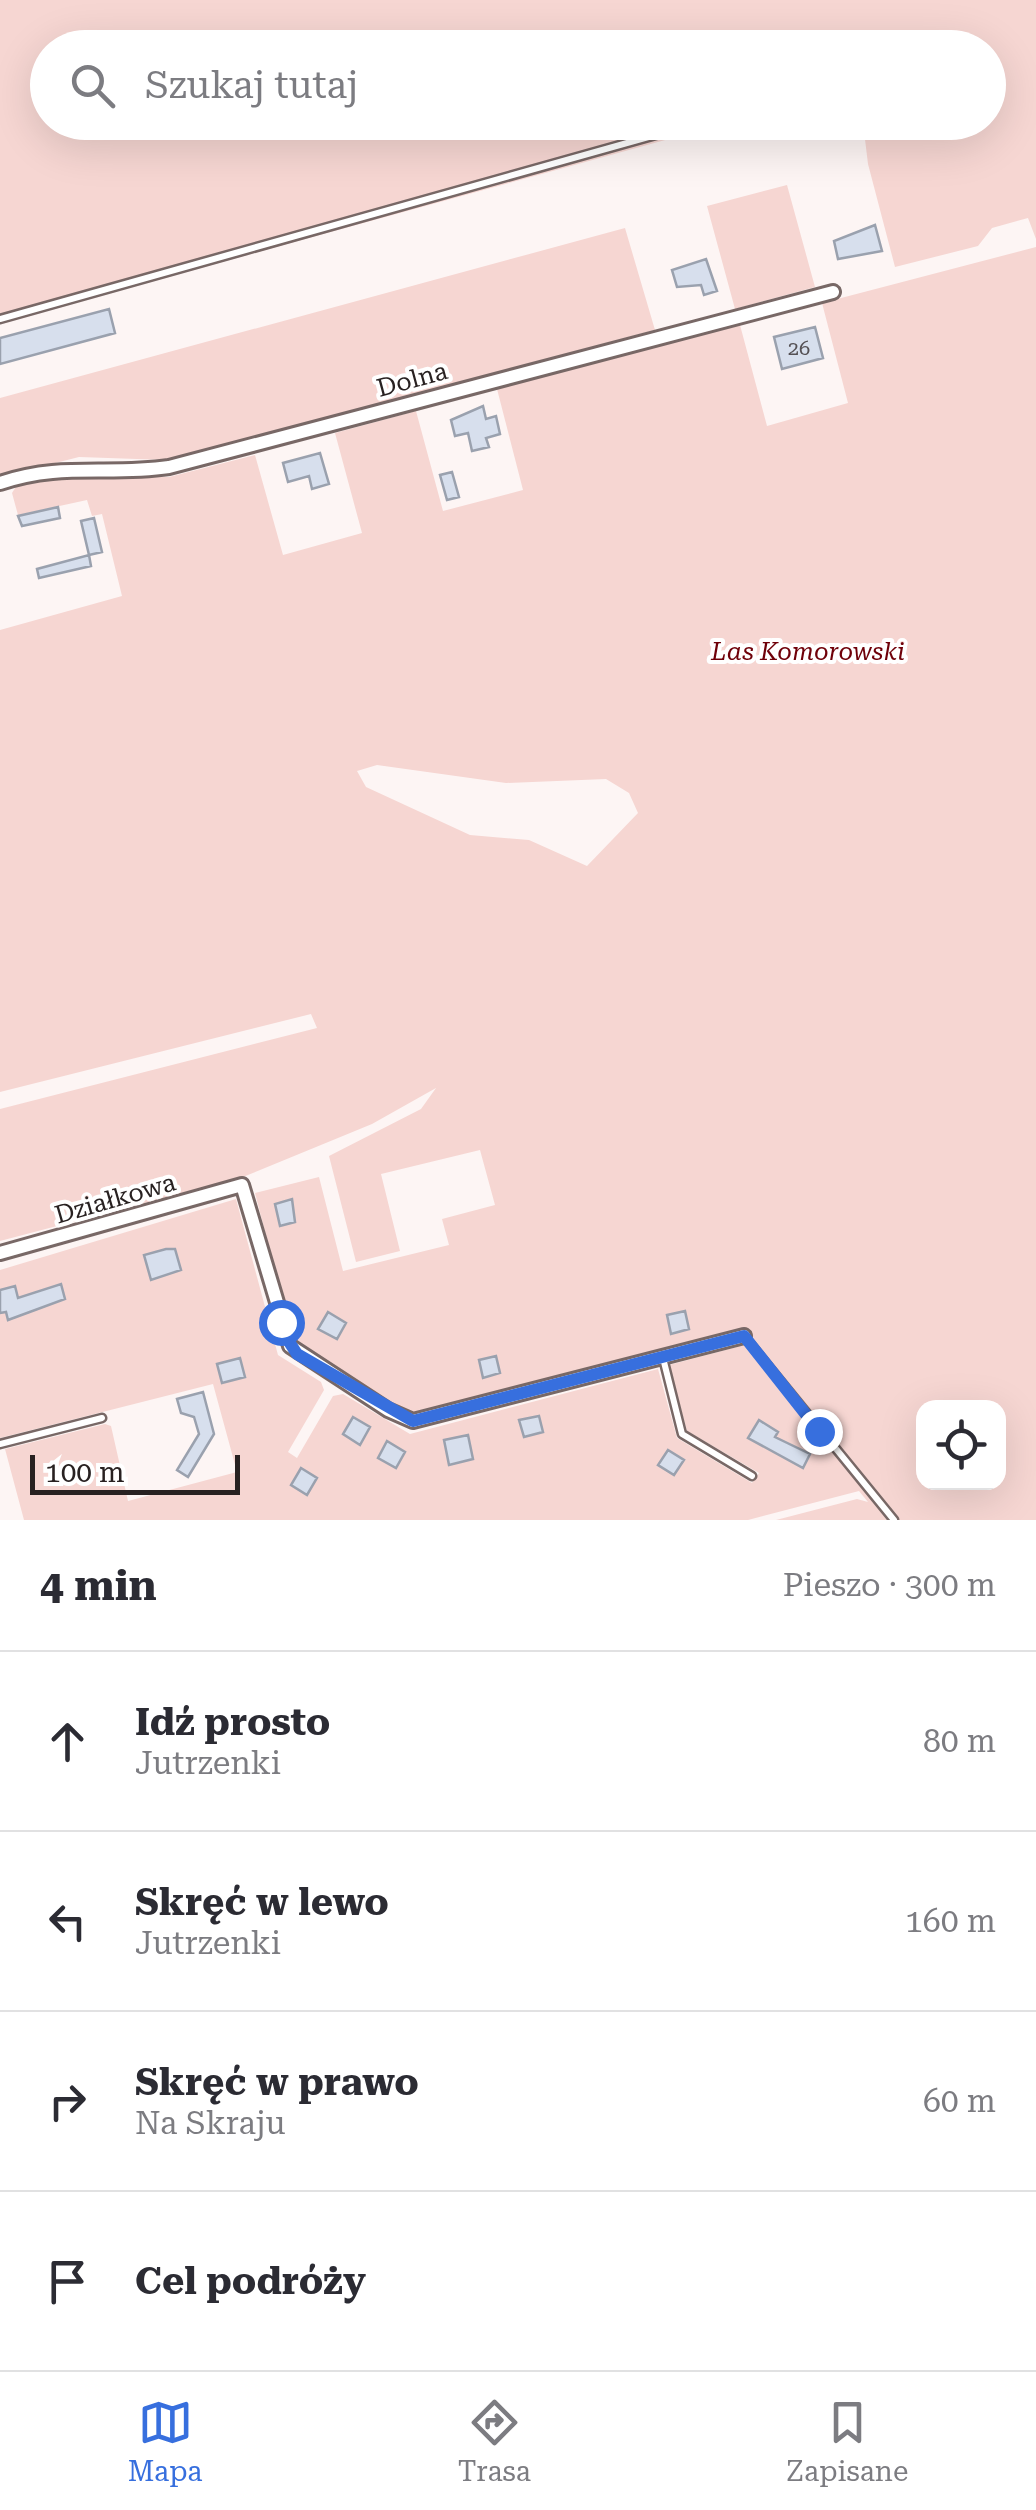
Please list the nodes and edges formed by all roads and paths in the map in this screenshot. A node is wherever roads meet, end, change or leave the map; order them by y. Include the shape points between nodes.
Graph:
1 (638, 140) edge
2 (832, 292) dead end
3 (0, 318) edge
4 (0, 483) edge
5 (0, 1253) edge
6 (744, 1336) joint
7 (663, 1358) junction
8 (102, 1418) dead end
9 (0, 1444) edge
10 (752, 1476) dead end
11 (894, 1520) edge

1 - 3 lane
2 - 4 street, Dolna via 169,468 68,467
5 - 7 street, Działkowa via 242,1185 290,1346 400,1417 421,1421
6 - 7 street
6 - 11 lane
7 - 10 lane via 682,1434
8 - 9 lane

